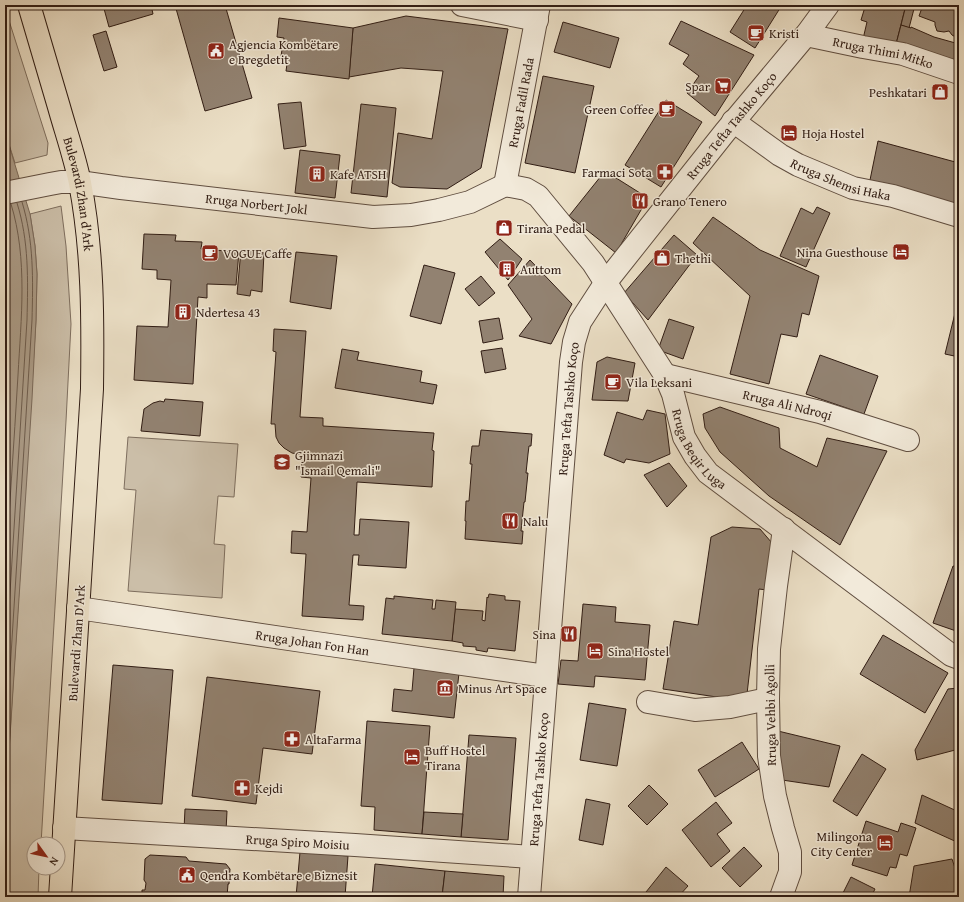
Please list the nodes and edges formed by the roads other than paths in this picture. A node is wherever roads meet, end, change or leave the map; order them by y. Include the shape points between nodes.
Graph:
1 (29, 5) edge
2 (462, 5) edge
3 (828, 5) edge
4 (538, 12) edge
5 (806, 35) junction
6 (959, 73) edge
7 (734, 121) junction
8 (79, 182) junction
9 (505, 185) junction
10 (5, 193) edge
11 (959, 216) edge
12 (606, 282) junction
13 (665, 375) junction
14 (92, 389) joint
15 (908, 440) dead end
16 (784, 529) junction
17 (78, 608) junction
18 (959, 658) edge
19 (546, 676) junction
20 (768, 699) junction
21 (648, 702) dead end
22 (64, 828) junction
23 (532, 857) junction
24 (60, 897) edge
25 (529, 897) edge
26 (781, 897) edge

1 - 8 main road, Bulevardi Zhan d'Ark
2 - 4 street, Rruga Fadil Rada
3 - 5 street, Rruga Tefta Tashko Koço
4 - 9 street, Rruga Fadil Rada
5 - 6 street, Rruga Thimi Mitko via 903,54
5 - 7 street, Rruga Tefta Tashko Koço
7 - 11 street, Rruga Shemsi Haka via 798,165 852,188 893,196
7 - 12 street, Rruga Tefta Tashko Koço
8 - 9 street, Rruga Norbert Jokl via 373,217 411,215 439,210 470,202
8 - 10 street, Rruga Norbert Jokl via 61,182
8 - 14 main road, Bulevardi Zhan d'Ark via 91,279
9 - 12 street, Rruga Beqir Luga via 526,189 538,196
12 - 13 street, Rruga Beqir Luga
12 - 19 street, Rruga Tefta Tashko Koço via 580,322 574,342
13 - 15 street, Rruga Ali Ndroqi via 820,412
13 - 16 street, Rruga Beqir Luga via 673,394 684,437 695,456 708,472
14 - 17 main road, Bulevardi Zhan D'Ark
16 - 18 street, Rruga Beqir Luga via 951,655
16 - 20 street, Rruga Vehbi Agolli via 769,649
17 - 19 street, Rruga Johan Fon Han
17 - 22 main road, Bulevardi Zhan D'Ark
19 - 23 street, Rruga Tefta Tashko Koço
20 - 21 street via 730,707 695,710
20 - 26 street, Rruga Vehbi Agolli via 769,756 790,852 790,872
22 - 23 street, Rruga Spiro Moisiu
22 - 24 main road, Bulevardi Zhan D'Ark
23 - 25 street, Rruga Tefta Tashko Koço

